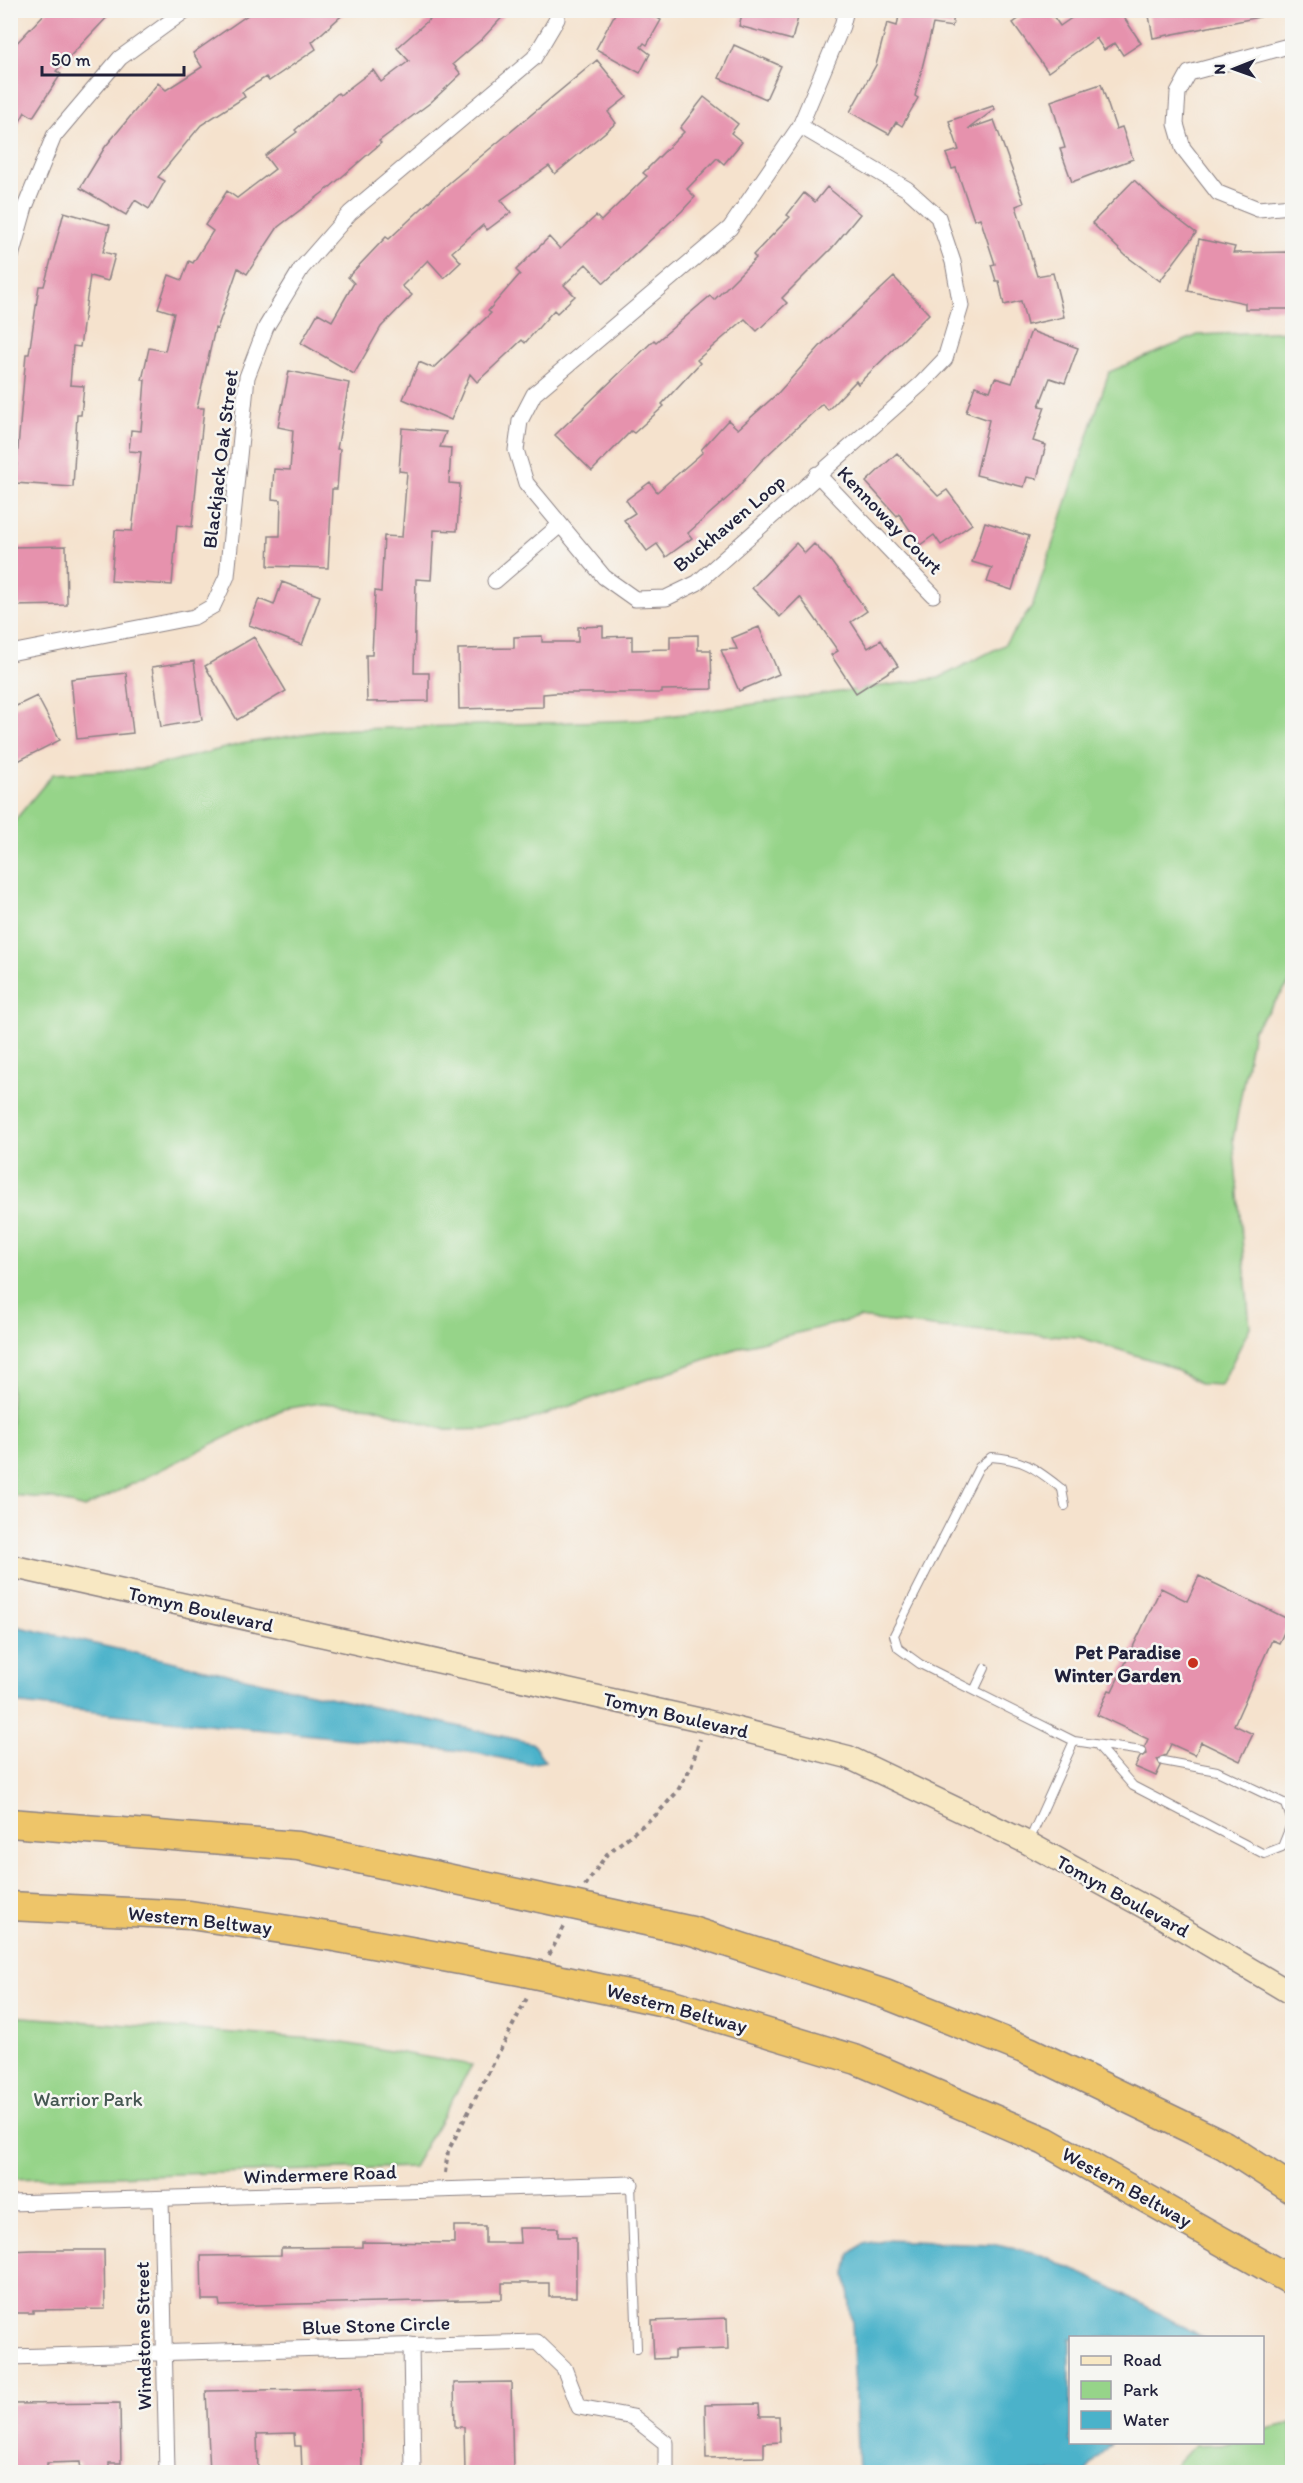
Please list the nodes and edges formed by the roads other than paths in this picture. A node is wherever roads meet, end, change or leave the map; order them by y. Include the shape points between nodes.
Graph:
1 (186, 10) edge
2 (557, 10) edge
3 (846, 10) edge
4 (1293, 45) edge
5 (800, 126) junction
6 (1293, 206) edge
7 (10, 260) edge
8 (818, 474) junction
9 (561, 525) junction
10 (495, 581) dead end
11 (933, 595) dead end
12 (10, 653) edge
13 (1065, 1506) dead end
14 (10, 1566) edge
15 (985, 1668) dead end
16 (974, 1691) junction
17 (1074, 1741) junction
18 (1100, 1747) junction
19 (1142, 1751) dead end
20 (1163, 1761) dead end
21 (10, 1815) edge
22 (10, 1823) edge
23 (1028, 1843) junction
24 (298, 1846) junction
25 (10, 1906) edge
26 (1293, 1994) edge
27 (631, 2184) joint
28 (1293, 2189) edge
29 (161, 2199) junction
30 (10, 2203) edge
31 (1293, 2281) edge
32 (411, 2345) junction
33 (637, 2349) dead end
34 (165, 2352) junction
35 (10, 2357) edge
36 (167, 2472) edge
37 (413, 2472) edge
38 (666, 2472) edge

1 - 7 street via 120,58 54,136 25,207
2 - 12 street, Blackjack Oak Street via 557,19 534,58 350,213 301,269 266,327 247,377 227,576 213,606 194,617
3 - 5 street, Buckhaven Loop
4 - 6 street via 1189,73 1178,93 1176,124 1184,148 1218,193 1258,209
5 - 8 street, Buckhaven Loop via 907,189 938,217 953,262 961,306 945,359
5 - 9 street, Buckhaven Loop via 730,228 534,394 520,421 516,450 526,483
8 - 9 street, Buckhaven Loop via 697,583 666,598 635,599 604,577
8 - 11 street, Kennoway Court
9 - 10 street
13 - 16 lane via 1062,1490 1042,1474 1016,1458 991,1457 979,1467 894,1635 898,1648 920,1664
14 - 23 street, Tomyn Boulevard via 706,1721 848,1757
15 - 16 lane
16 - 17 lane
17 - 18 lane
17 - 23 lane
18 - 19 lane
18 - 20 lane via 1133,1786 1264,1854 1282,1847 1292,1822 1286,1804 1216,1771
21 - 24 highway
22 - 24 highway
23 - 26 street, Tomyn Boulevard
24 - 28 highway via 692,1931 885,1994 1032,2052 1224,2145
25 - 31 highway, Western Beltway via 190,1915 334,1937 669,2003 857,2060 1045,2141
27 - 29 street, Windermere Road
27 - 33 lane
29 - 30 street, Windermere Road
29 - 34 street, Windstone Street
32 - 34 street, Blue Stone Circle
32 - 37 street
32 - 38 street, Blue Stone Circle via 537,2342 564,2368 579,2407 633,2417 666,2443
34 - 35 street, Blue Stone Circle
34 - 36 street, Windstone Street

